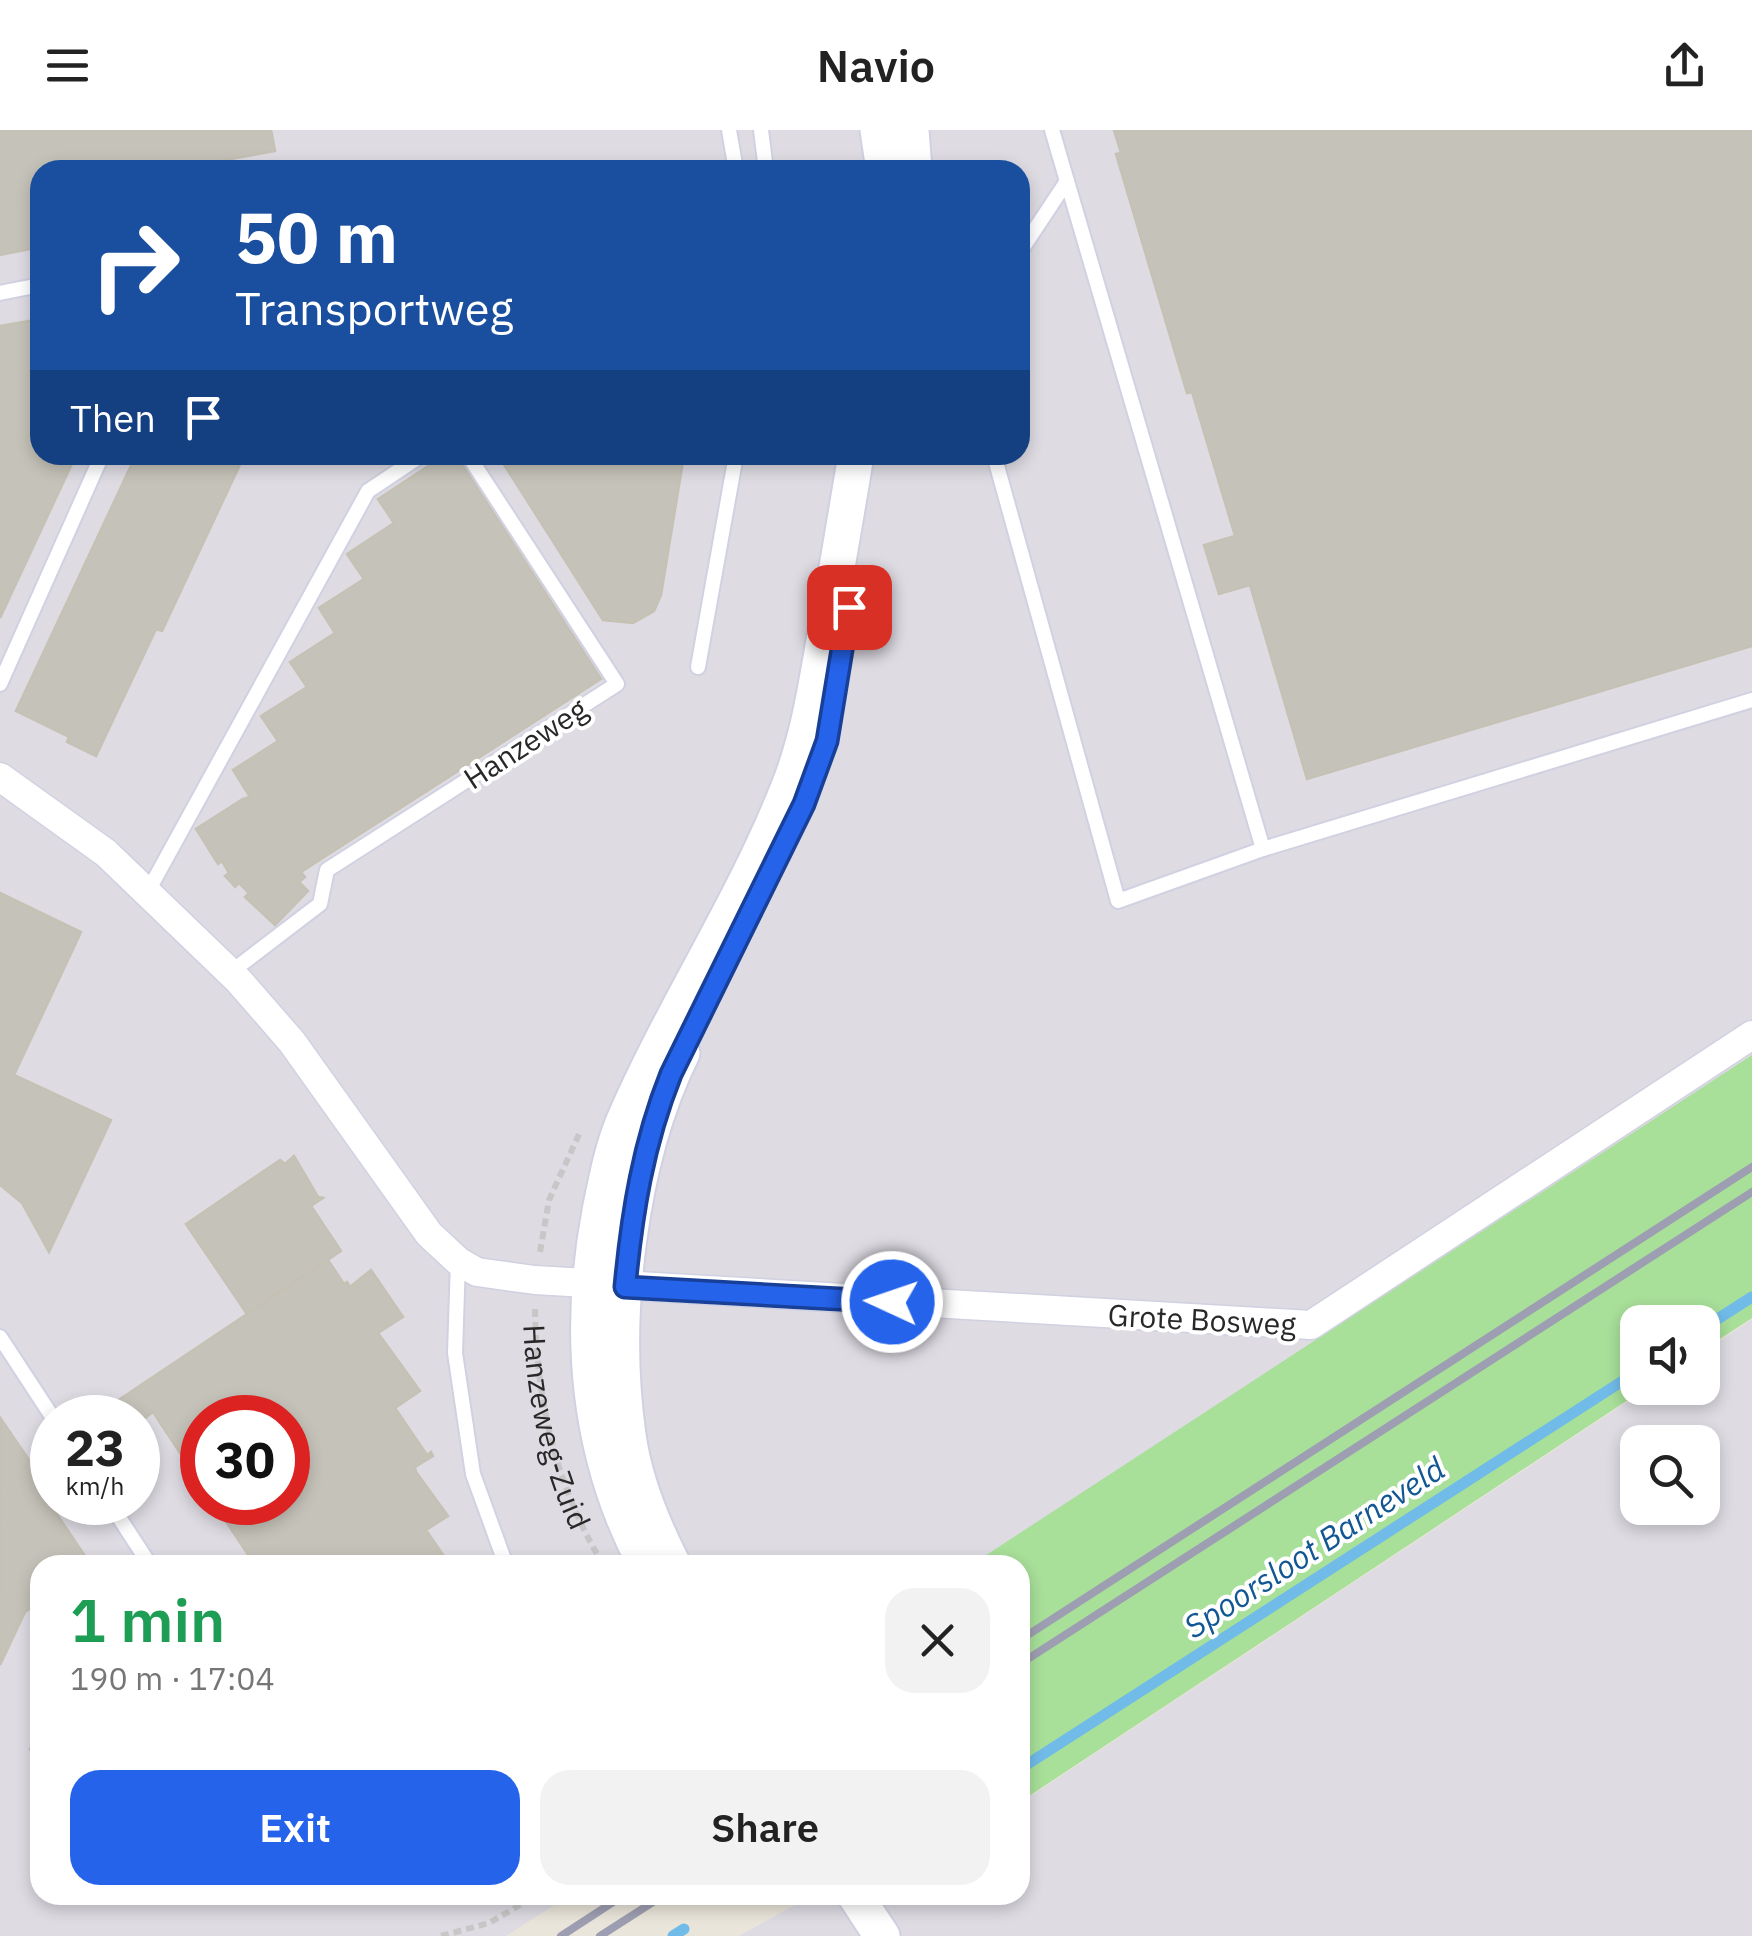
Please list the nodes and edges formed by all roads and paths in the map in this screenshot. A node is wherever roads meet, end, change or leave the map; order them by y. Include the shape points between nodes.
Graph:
1 (729, 130) edge
2 (761, 130) edge
3 (878, 130) edge
4 (911, 130) edge
5 (1052, 130) edge
6 (734, 160) edge
7 (765, 160) edge
8 (882, 160) edge
9 (913, 160) edge
10 (1067, 180) junction
11 (1030, 237) edge
12 (30, 287) edge
13 (0, 292) edge
14 (98, 465) edge
15 (407, 465) edge
16 (474, 465) edge
17 (734, 465) edge
18 (854, 465) edge
19 (875, 465) edge
20 (997, 465) edge
21 (698, 667) dead end
22 (0, 684) edge
23 (1752, 700) edge
24 (0, 777) edge
25 (1263, 849) junction
26 (147, 893) junction
27 (231, 972) junction
28 (1752, 1035) edge
29 (584, 1124) dead end
30 (458, 1261) junction
31 (535, 1280) junction
32 (590, 1285) junction
33 (625, 1287) junction
34 (0, 1337) edge
35 (38, 1395) edge
36 (124, 1525) edge
37 (143, 1555) edge
38 (502, 1555) edge
39 (598, 1555) edge
40 (641, 1555) edge
41 (669, 1555) edge
42 (519, 1905) edge
43 (862, 1905) edge
44 (886, 1905) edge
45 (441, 1936) edge
46 (882, 1936) edge
47 (906, 1936) edge

1 - 6 lane
2 - 7 lane
3 - 8 street
4 - 9 street
5 - 10 lane
10 - 11 lane
10 - 25 lane
12 - 13 lane
14 - 22 lane
15 - 26 lane via 368,491
16 - 27 lane, Hanzeweg via 616,684 327,870 320,904
17 - 21 lane
18 - 32 street, Hanzeweg-Zuid via 799,758 756,860 621,1128
19 - 33 street, Hanzeweg-Zuid via 827,741 794,831 657,1110 644,1152
20 - 25 lane via 1118,901
23 - 25 lane
24 - 26 street via 106,853
26 - 27 street
27 - 30 street via 292,1042 429,1234
28 - 33 street, Grote Bosweg via 1311,1325
29 - 31 path, Hanzeweg-Zuid via 548,1200
30 - 31 street via 477,1272
30 - 38 lane via 455,1353 473,1474
31 - 32 street
31 - 39 path, Hanzeweg-Zuid via 548,1430 566,1489
32 - 33 street
32 - 40 street, Hanzeweg-Zuid via 589,1363 598,1434 621,1514
33 - 41 street, Hanzeweg-Zuid via 628,1435
34 - 35 lane
36 - 37 lane
42 - 45 path via 489,1923
43 - 46 street
44 - 47 street

